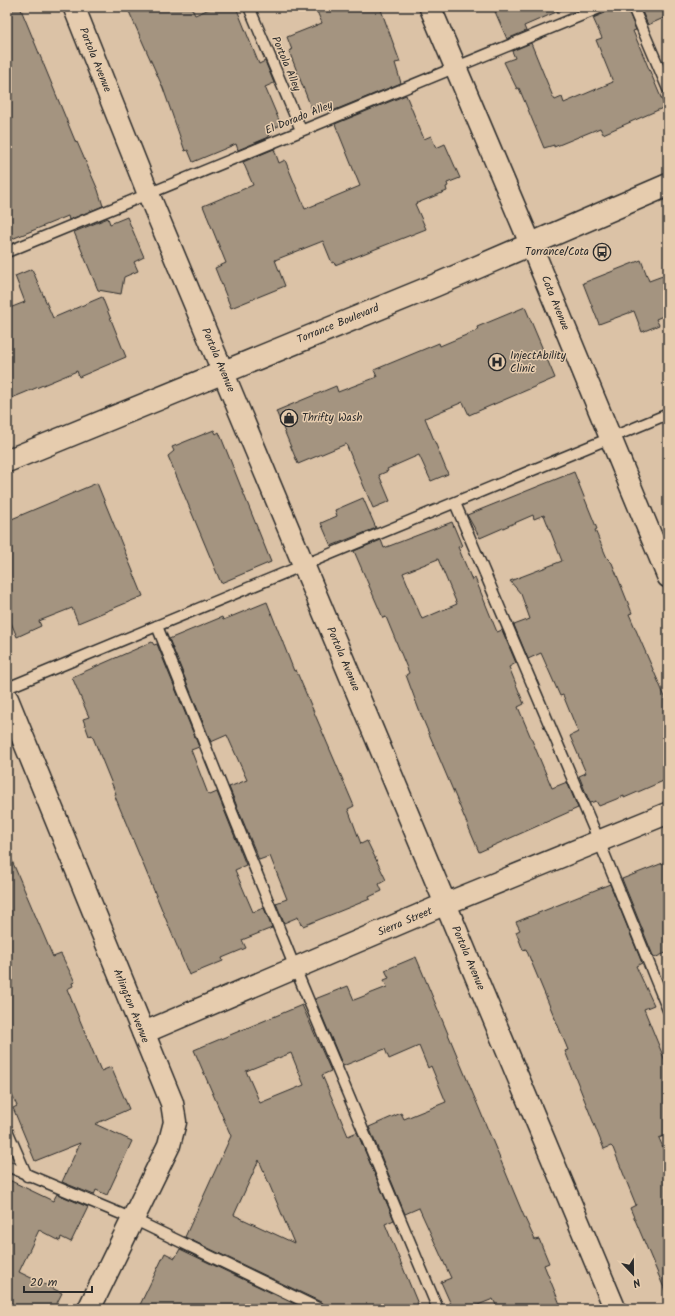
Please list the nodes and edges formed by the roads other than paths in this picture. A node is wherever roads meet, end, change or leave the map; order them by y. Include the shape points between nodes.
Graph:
1 (74, 7) edge
2 (249, 7) edge
3 (430, 7) edge
4 (602, 7) edge
5 (633, 7) edge
6 (455, 67) junction
7 (668, 89) edge
8 (301, 130) junction
9 (668, 185) edge
10 (148, 193) junction
11 (531, 245) junction
12 (7, 252) edge
13 (223, 371) junction
14 (668, 414) edge
15 (610, 438) junction
16 (7, 461) edge
17 (455, 503) junction
18 (304, 565) junction
19 (668, 577) edge
20 (157, 626) junction
21 (7, 688) edge
22 (7, 699) edge
23 (668, 812) edge
24 (599, 841) junction
25 (445, 904) junction
26 (295, 968) junction
27 (668, 1010) edge
28 (143, 1033) junction
29 (7, 1130) edge
30 (7, 1166) edge
31 (27, 1176) junction
32 (133, 1219) junction
33 (89, 1309) edge
34 (320, 1309) edge
35 (438, 1309) edge
36 (615, 1309) edge

1 - 10 street, Portola Avenue
2 - 8 lane, Portola Alley
3 - 6 street, Cota Avenue
4 - 6 lane, El Dorado Alley
5 - 7 lane
6 - 8 lane, El Dorado Alley
6 - 11 street, Cota Avenue
8 - 10 lane, El Dorado Alley
9 - 11 main road, Torrance Boulevard
10 - 12 lane, El Dorado Alley
10 - 13 street, Portola Avenue
11 - 13 main road, Torrance Boulevard
11 - 15 street, Cota Avenue
13 - 16 main road, Torrance Boulevard
13 - 18 street, Portola Avenue
14 - 15 lane
15 - 17 lane
15 - 19 street, Cota Avenue
17 - 18 lane
17 - 24 lane
18 - 20 lane
18 - 25 street, Portola Avenue
20 - 21 lane
20 - 26 lane
22 - 28 main road, Arlington Avenue
23 - 24 street, Sierra Street
24 - 25 street, Sierra Street
24 - 27 lane
25 - 26 street, Sierra Street
25 - 36 street, Portola Avenue
26 - 28 street, Sierra Street
26 - 35 lane
28 - 32 main road, Arlington Avenue via 172,1103 175,1122 169,1145
29 - 31 lane
30 - 31 lane
31 - 32 lane
32 - 33 main road, Arlington Avenue
32 - 34 lane

